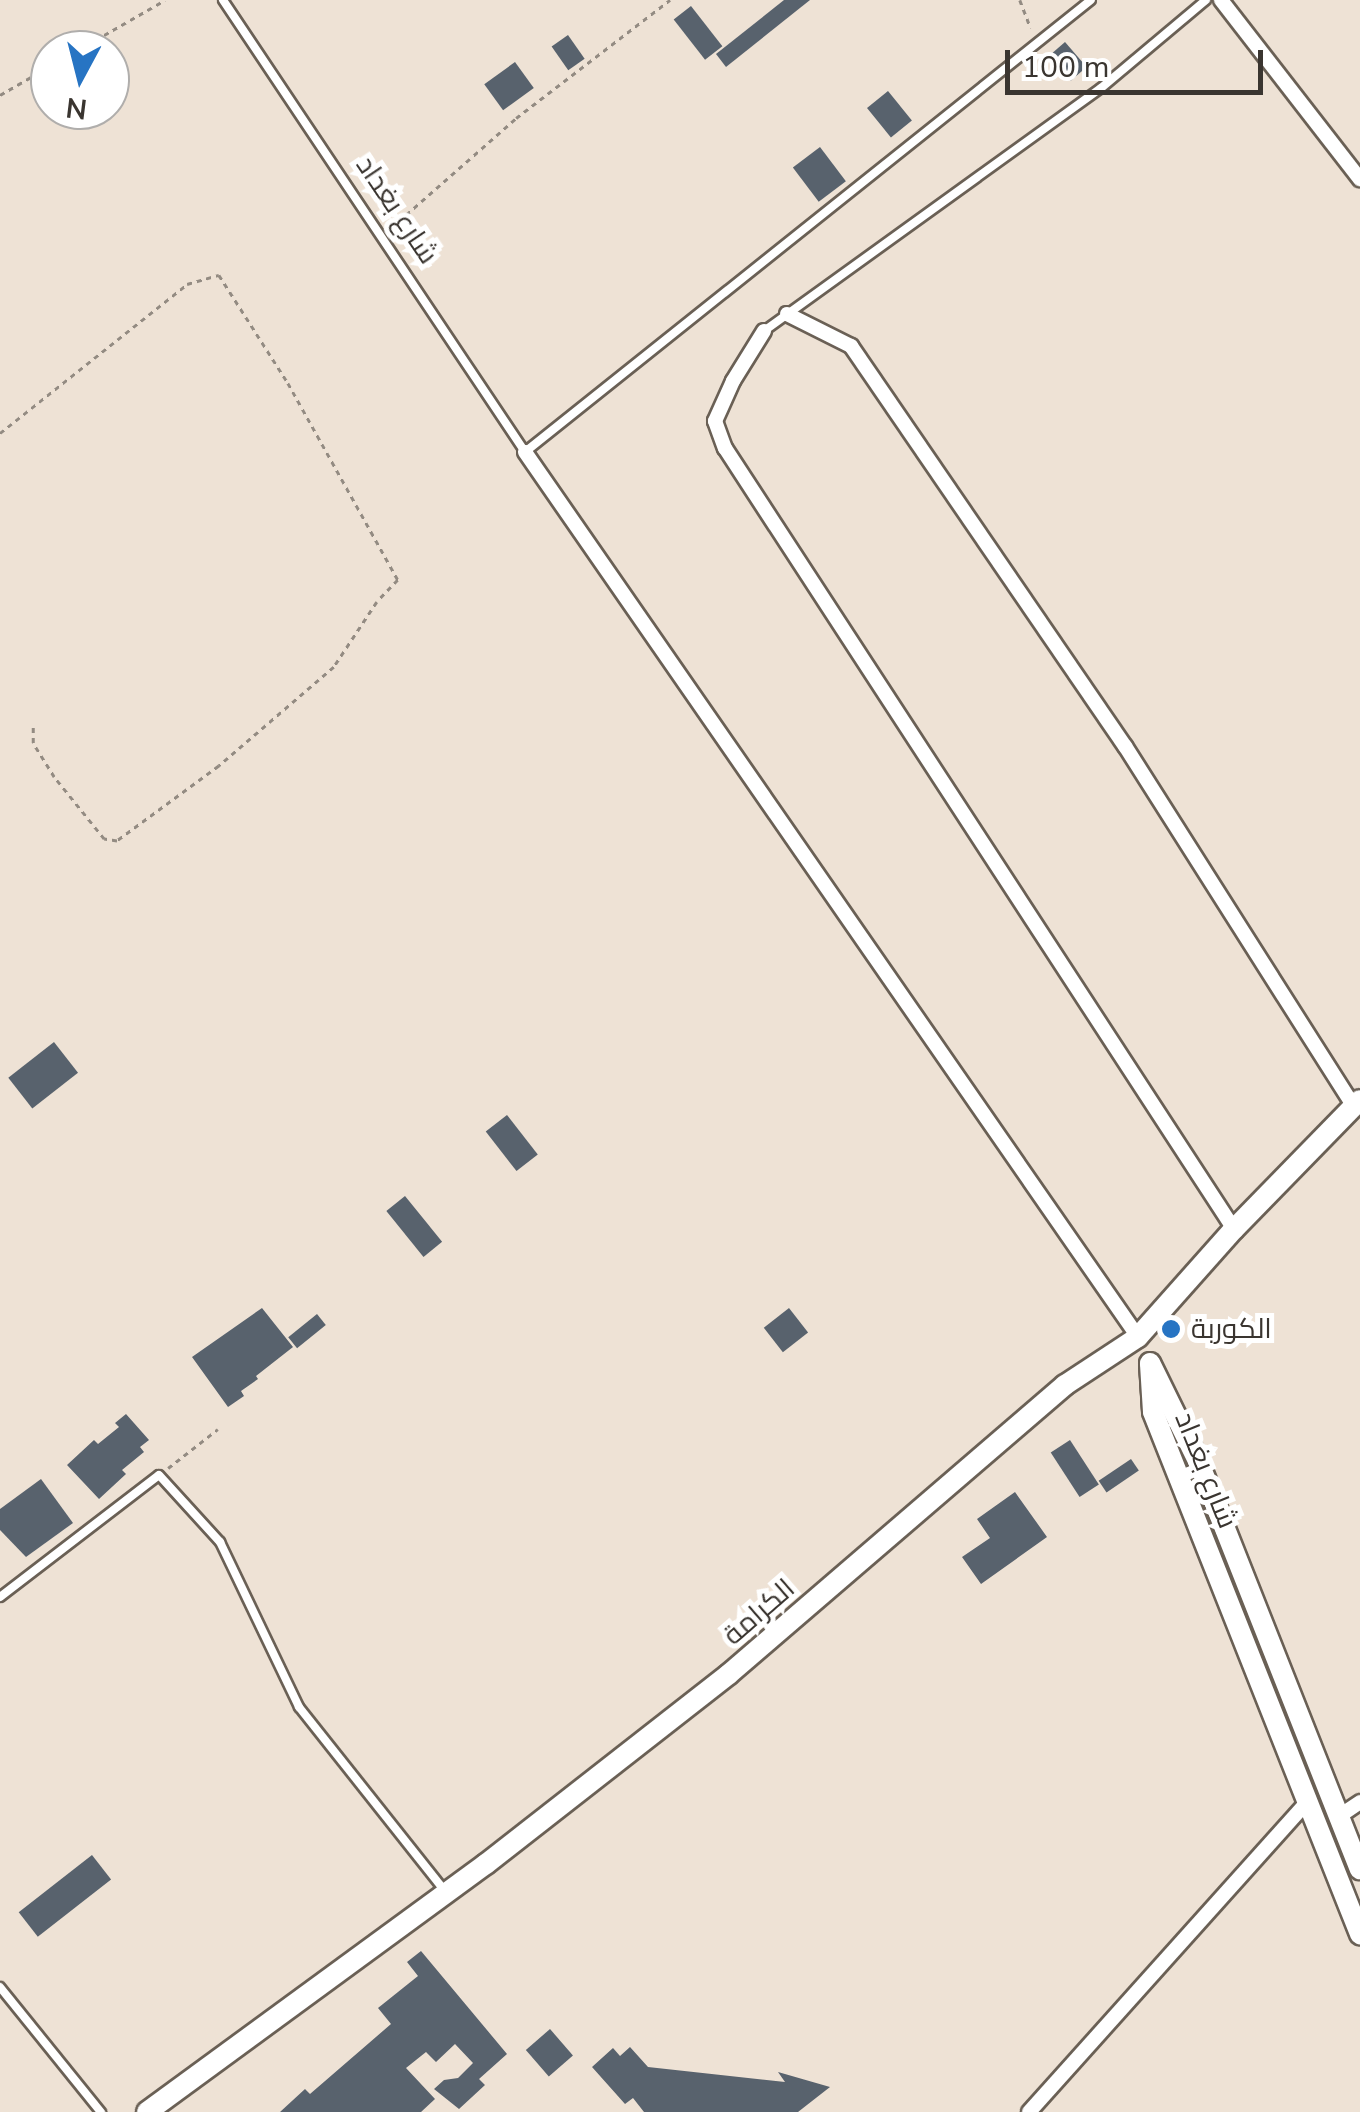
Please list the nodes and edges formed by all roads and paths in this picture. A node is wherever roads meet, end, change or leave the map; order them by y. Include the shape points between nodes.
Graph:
1 (165, 0) edge
2 (223, 0) edge
3 (670, 0) edge
4 (1020, 0) edge
5 (1090, 0) edge
6 (1206, 0) edge
7 (1222, 0) edge
8 (113, 30) edge
9 (1034, 44) junction
10 (30, 78) edge
11 (0, 95) edge
12 (1360, 179) edge
13 (382, 236) junction
14 (788, 314) junction
15 (764, 331) joint
16 (0, 433) edge
17 (525, 452) junction
18 (33, 726) dead end
19 (1357, 1104) edge
20 (1234, 1229) junction
21 (1138, 1337) junction
22 (1150, 1364) junction
23 (218, 1429) dead end
24 (158, 1475) junction
25 (0, 1597) edge
26 (1360, 1802) edge
27 (1305, 1804) junction
28 (1338, 1817) junction
29 (1360, 1868) edge
30 (445, 1891) junction
31 (1360, 1934) edge
32 (0, 1987) edge
33 (100, 2112) edge
34 (147, 2112) edge
35 (1029, 2112) edge

1 - 8 path
2 - 13 lane, شارع بغداد
3 - 13 path via 516,118
4 - 9 path
5 - 9 lane
6 - 14 lane via 1101,88
7 - 12 street
9 - 17 lane
10 - 11 path
13 - 17 lane, شارع بغداد
14 - 15 lane
14 - 19 street via 851,346
15 - 20 street via 715,421 725,448
16 - 18 path via 187,284 218,275 288,383 398,580 334,667 220,766 118,841 104,839 54,778 33,743
17 - 21 street
19 - 20 main road, الكرامة
20 - 21 main road, الكرامة
21 - 22 main road
21 - 30 main road, الكرامة via 1064,1384 729,1674
22 - 27 main road, شارع بغداد via 1153,1412
22 - 28 main road, شارع بغداد via 1198,1463
23 - 24 path
24 - 25 lane
24 - 30 lane via 220,1542 300,1707
26 - 28 street
27 - 31 main road, شارع بغداد
27 - 35 street
28 - 29 main road, شارع بغداد
30 - 34 main road, الكرامة
32 - 33 lane

